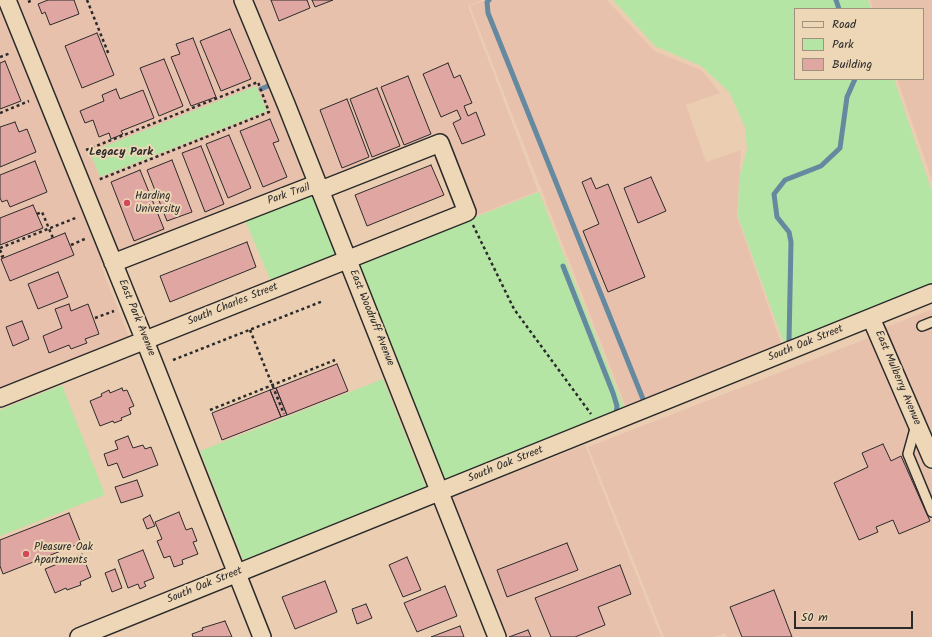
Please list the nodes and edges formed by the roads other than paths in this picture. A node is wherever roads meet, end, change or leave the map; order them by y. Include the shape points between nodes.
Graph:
1 (6, 0) edge
2 (243, 0) edge
3 (319, 187) junction
4 (467, 212) joint
5 (347, 260) junction
6 (113, 264) junction
7 (932, 294) edge
8 (872, 318) junction
9 (932, 322) edge
10 (922, 326) dead end
11 (145, 340) junction
12 (0, 398) edge
13 (917, 424) junction
14 (932, 459) edge
15 (440, 492) junction
16 (932, 512) edge
17 (237, 574) junction
18 (79, 637) edge
19 (262, 637) edge
20 (497, 637) edge

1 - 6 street, East Park Avenue
2 - 3 street, East Woodruff Avenue
3 - 4 street, Park Trail via 326,188 440,143
3 - 5 street, East Woodruff Avenue
3 - 6 street, Park Trail via 310,186
4 - 5 street, South Charles Street
5 - 11 street, South Charles Street
5 - 15 street, East Woodruff Avenue
6 - 11 street, East Park Avenue
7 - 8 street, South Oak Street
8 - 13 street, East Mulberry Avenue
8 - 15 street, South Oak Street
9 - 10 lane
11 - 12 street, South Charles Street
11 - 17 street, East Park Avenue
13 - 14 street, East Mulberry Avenue
13 - 16 lane via 908,454
15 - 17 street, South Oak Street
15 - 20 street, East Woodruff Avenue
17 - 18 street, South Oak Street
17 - 19 street, East Park Avenue

